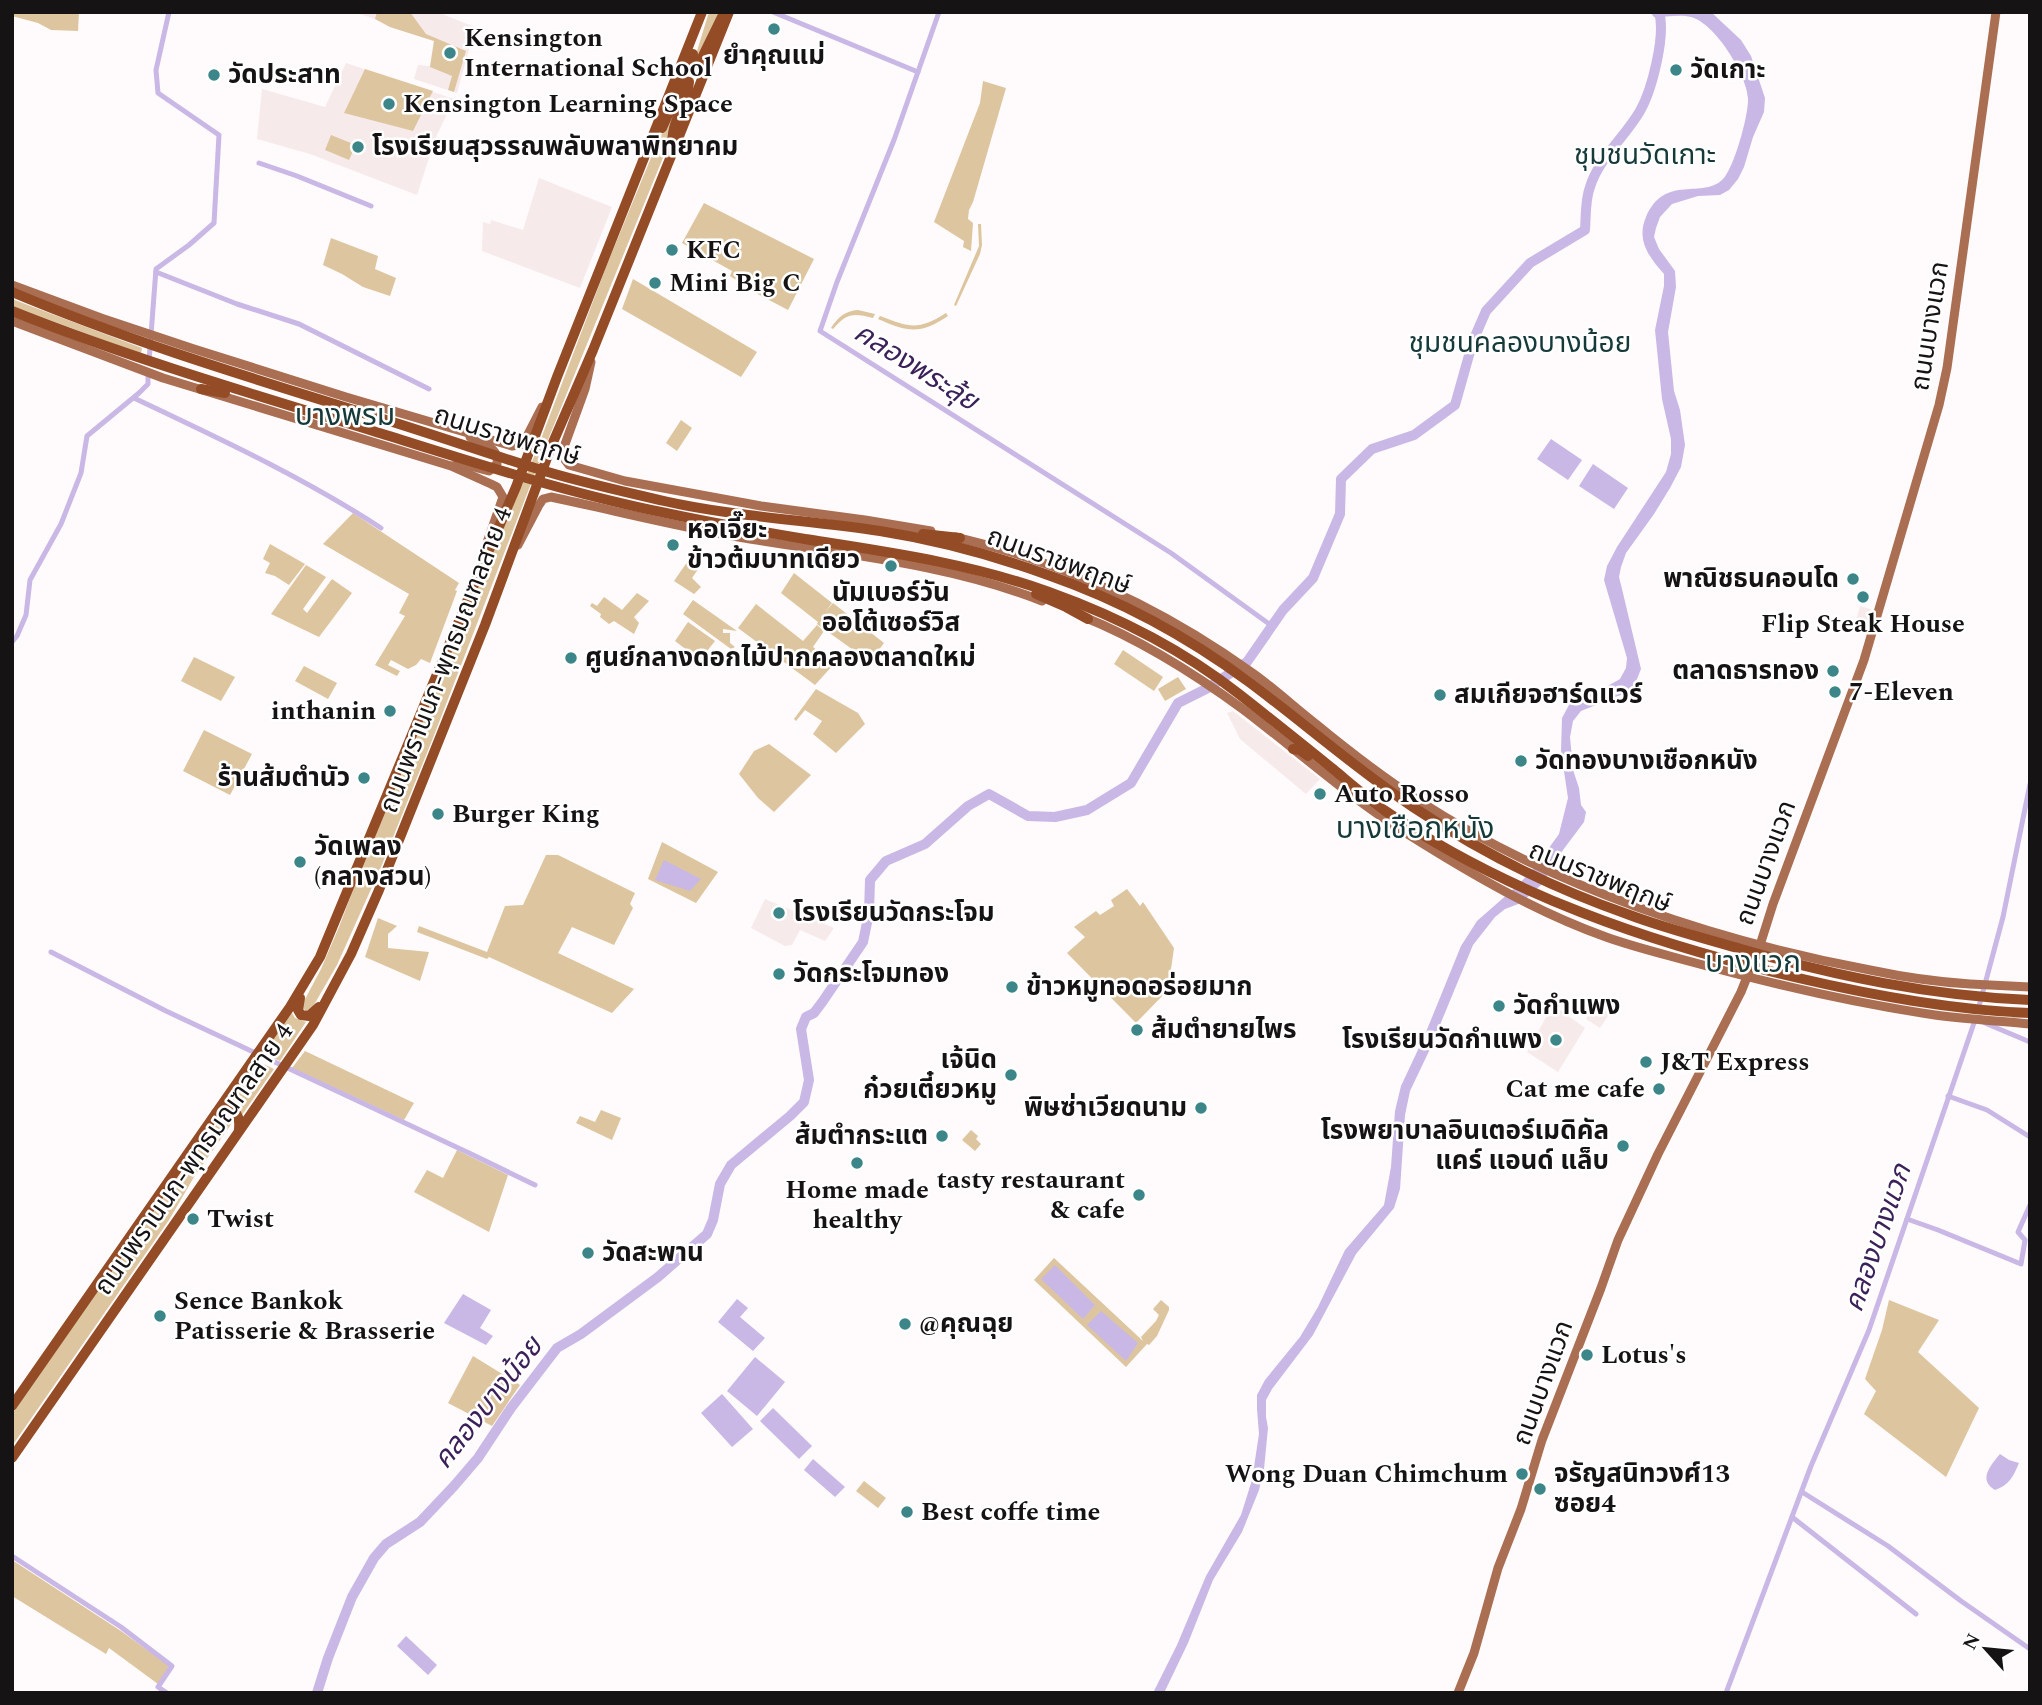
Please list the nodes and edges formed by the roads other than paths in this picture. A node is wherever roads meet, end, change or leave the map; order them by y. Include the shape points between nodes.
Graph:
1 (705, 12) edge
2 (727, 12) edge
3 (1996, 12) edge
4 (651, 142) junction
5 (674, 149) junction
6 (12, 285) edge
7 (12, 292) edge
8 (12, 311) edge
9 (12, 321) edge
10 (139, 336) junction
11 (593, 350) junction
12 (164, 372) junction
13 (557, 377) junction
14 (201, 389) junction
15 (273, 401) junction
16 (464, 431) junction
17 (451, 466) junction
18 (625, 481) junction
19 (614, 510) junction
20 (880, 531) junction
21 (960, 538) junction
22 (509, 562) junction
23 (995, 574) junction
24 (471, 592) junction
25 (1088, 619) junction
26 (1225, 660) junction
27 (1206, 677) junction
28 (1251, 678) junction
29 (1314, 723) junction
30 (1293, 749) junction
31 (1344, 755) junction
32 (1335, 771) junction
33 (1519, 863) junction
34 (1550, 877) junction
35 (1495, 881) junction
36 (1703, 928) junction
37 (1759, 946) junction
38 (1789, 953) junction
39 (1692, 962) junction
40 (311, 973) junction
41 (1747, 977) junction
42 (1782, 986) junction
43 (335, 987) junction
44 (2030, 988) edge
45 (1968, 990) junction
46 (2030, 1000) edge
47 (2030, 1013) edge
48 (1966, 1014) junction
49 (2030, 1024) edge
50 (215, 1113) junction
51 (239, 1130) junction
52 (12, 1406) edge
53 (12, 1458) edge
54 (1458, 1693) edge

1 - 2 main road via 688,64 692,68 698,66
1 - 4 main road, ถนนพรานนก-พุทธมณฑลสาย 4
2 - 5 main road, ถนนพรานนก-พุทธมณฑลสาย 4
3 - 37 main road, ถนนบางแวก via 1947,368 1932,429 1864,660
4 - 5 main road via 687,80 690,84 672,135
4 - 13 main road, ถนนพรานนก-พุทธมณฑลสาย 4
5 - 11 main road, ถนนพรานนก-พุทธมณฑลสาย 4
6 - 10 main road, ถนนราชพฤกษ์
7 - 10 main road, ถนนราชพฤกษ์
8 - 12 main road, ถนนราชพฤกษ์
9 - 12 main road, ถนนราชพฤกษ์ via 142,370
10 - 16 main road, ถนนราชพฤกษ์ via 168,340
10 - 20 main road, ถนนราชพฤกษ์ via 167,352 540,470 672,503
11 - 18 main road, ถนนราชพฤกษ์ via 562,456 569,465
11 - 22 main road, ถนนพรานนก-พุทธมณฑลสาย 4
12 - 14 main road, ถนนราชพฤกษ์
12 - 15 main road, ถนนราชพฤกษ์
13 - 16 main road, ถนนราชพฤกษ์ via 523,444 512,446
13 - 24 main road, ถนนพรานนก-พุทธมณฑลสาย 4
14 - 15 main road
14 - 17 main road, ถนนราชพฤกษ์
15 - 23 main road, ถนนราชพฤกษ์ via 583,494
16 - 17 main road via 494,450 497,464 489,471
17 - 24 main road, ถนนราชพฤกษ์ via 497,487 503,497
18 - 19 main road via 576,473 564,484 572,498
18 - 21 main road, ถนนราชพฤกษ์
19 - 22 main road, ถนนราชพฤกษ์ via 547,496
19 - 25 main road, ถนนราชพฤกษ์ via 695,529 940,569
20 - 21 main road
20 - 26 main road, ถนนราชพฤกษ์ via 962,548 1076,585
21 - 26 main road, ถนนราชพฤกษ์ via 1048,563 1102,585 1183,628
22 - 43 main road, ถนนพรานนก-พุทธมณฑลสาย 4 via 379,890
23 - 25 main road
23 - 27 main road, ถนนราชพฤกษ์ via 1112,618 1181,655
24 - 40 main road, ถนนพรานนก-พุทธมณฑลสาย 4
25 - 27 main road, ถนนราชพฤกษ์
26 - 28 main road, ถนนราชพฤกษ์
27 - 30 main road, ถนนราชพฤกษ์
27 - 32 main road, ถนนราชพฤกษ์ via 1235,691
28 - 29 main road, ถนนราชพฤกษ์
28 - 31 main road, ถนนราชพฤกษ์
29 - 31 main road
29 - 33 main road, ถนนราชพฤกษ์ via 1381,775
30 - 32 main road
30 - 35 main road, ถนนราชพฤกษ์ via 1408,835
31 - 33 main road, ถนนราชพฤกษ์ via 1409,804 1474,844
32 - 35 main road, ถนนราชพฤกษ์ via 1391,814
33 - 34 main road, ถนนราชพฤกษ์
34 - 36 main road, ถนนราชพฤกษ์
34 - 45 main road, ถนนราชพฤกษ์ via 1620,912 1762,955 1893,986
35 - 39 main road, ถนนราชพฤกษ์ via 1533,905 1603,936
35 - 48 main road, ถนนราชพฤกษ์ via 1691,950 1828,986
36 - 37 main road, ถนนราชพฤกษ์
36 - 39 main road via 1727,941 1734,952 1727,964
37 - 38 main road, ถนนราชพฤกษ์
37 - 41 main road, ถนนบางแวก
38 - 42 main road via 1778,959 1774,968
38 - 45 main road, ถนนราชพฤกษ์
39 - 41 main road, ถนนราชพฤกษ์
40 - 43 main road via 298,1006 301,1015 313,1014
40 - 50 main road, ถนนพรานนก-พุทธมณฑลสาย 4
41 - 42 main road, ถนนราชพฤกษ์
41 - 54 main road, ถนนบางแวก via 1620,1233 1542,1440
42 - 48 main road, ถนนราชพฤกษ์ via 1878,1006
43 - 51 main road, ถนนพรานนก-พุทธมณฑลสาย 4
44 - 45 main road, ถนนราชพฤกษ์ via 2005,985
45 - 46 main road, ถนนราชพฤกษ์
47 - 48 main road, ถนนราชพฤกษ์
48 - 49 main road, ถนนราชพฤกษ์
50 - 51 main road via 223,1109 238,1114
50 - 52 main road, ถนนพรานนก-พุทธมณฑลสาย 4
51 - 53 main road, ถนนพรานนก-พุทธมณฑลสาย 4

